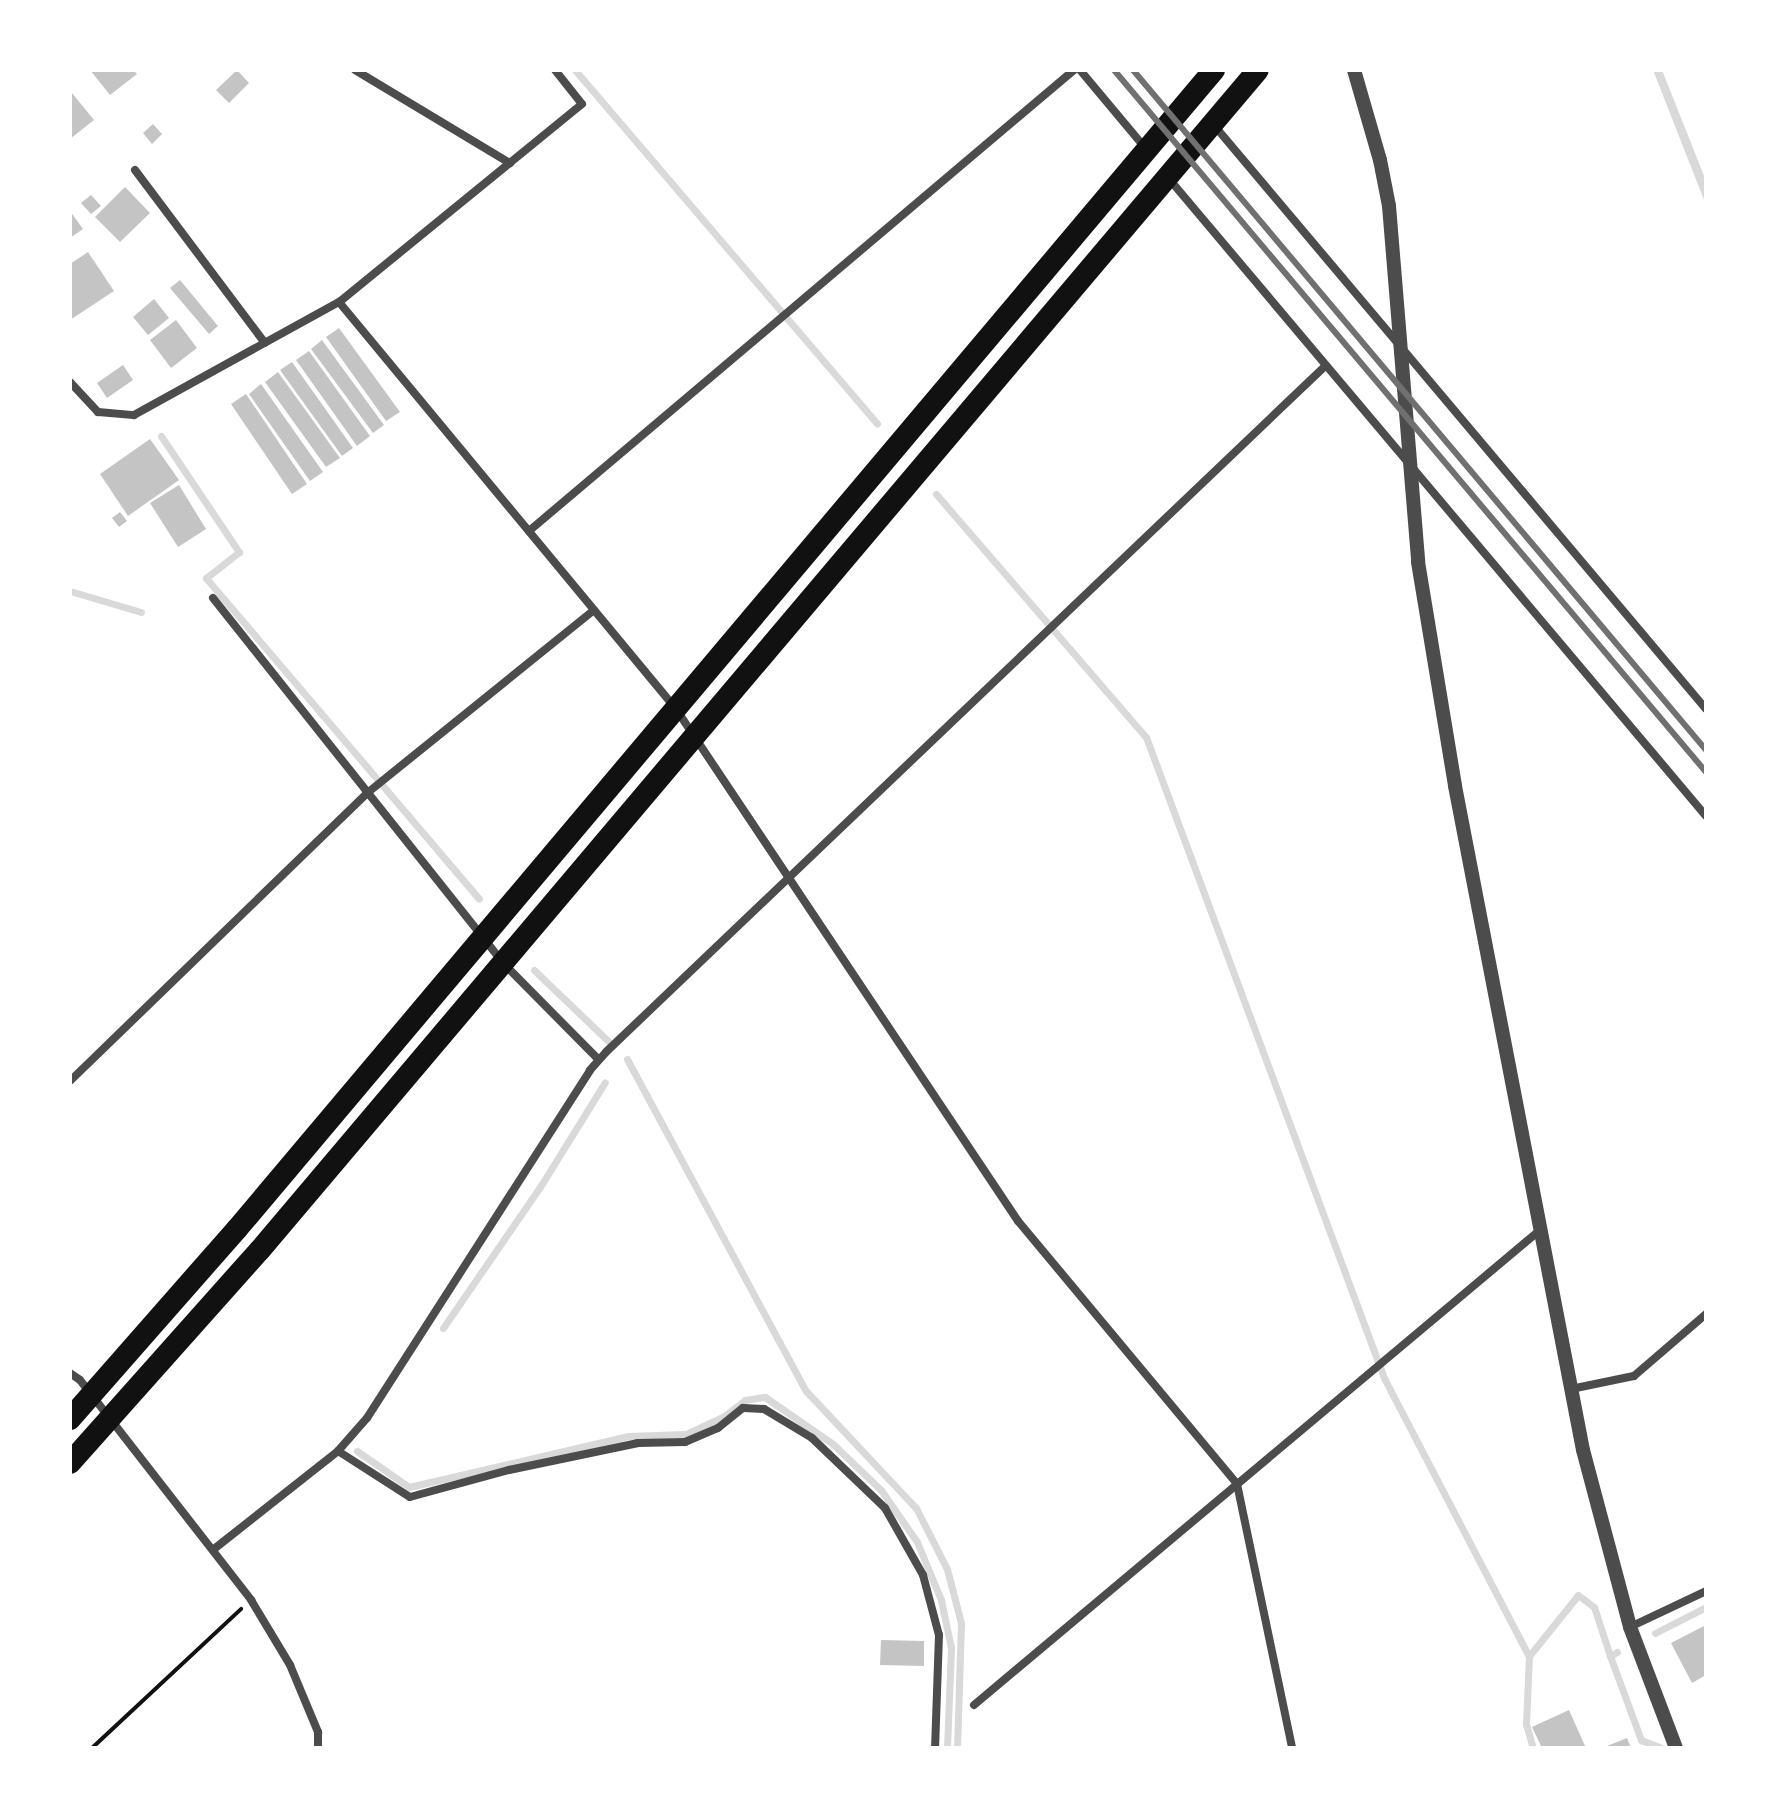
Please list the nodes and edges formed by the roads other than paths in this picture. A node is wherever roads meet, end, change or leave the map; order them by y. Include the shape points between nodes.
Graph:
1 (355, 70) edge
2 (555, 70) edge
3 (1074, 70) edge
4 (1080, 70) edge
5 (1214, 70) edge
6 (1258, 70) edge
7 (1354, 70) edge
8 (1213, 123) junction
9 (1147, 150) junction
10 (510, 163) junction
11 (135, 170) dead end
12 (1167, 176) junction
13 (339, 302) junction
14 (265, 343) junction
15 (1400, 349) junction
16 (1324, 367) junction
17 (70, 382) edge
18 (1408, 466) junction
19 (529, 531) junction
20 (213, 598) dead end
21 (594, 610) junction
22 (676, 709) junction
23 (1706, 709) edge
24 (695, 735) junction
25 (366, 794) junction
26 (1706, 816) edge
27 (790, 875) junction
28 (482, 938) junction
29 (503, 963) junction
30 (599, 1060) junction
31 (70, 1081) edge
32 (1540, 1230) junction
33 (1706, 1314) edge
34 (70, 1373) edge
35 (1571, 1389) junction
36 (91, 1397) junction
37 (70, 1419) edge
38 (110, 1421) junction
39 (338, 1451) junction
40 (70, 1463) edge
41 (1237, 1484) junction
42 (214, 1549) junction
43 (1706, 1591) edge
44 (1630, 1627) junction
45 (974, 1705) dead end
46 (318, 1748) edge
47 (935, 1748) edge
48 (1292, 1748) edge
49 (1676, 1748) edge

1 - 10 street
2 - 10 street via 582,104
3 - 19 street
4 - 9 street
5 - 9 highway
6 - 8 highway
7 - 15 street via 1389,206
8 - 12 highway
8 - 15 street
9 - 22 highway
10 - 13 street
11 - 14 street
12 - 16 street
12 - 24 highway
13 - 14 street
13 - 19 street
14 - 17 street via 134,415 98,412
15 - 18 street
15 - 23 street
16 - 18 street
16 - 27 street
18 - 26 street
18 - 32 street via 1428,638
19 - 21 street
20 - 25 street
21 - 22 street
21 - 25 street
22 - 24 street
22 - 28 highway
24 - 27 street
24 - 29 highway
25 - 28 street
25 - 31 street
27 - 30 street
27 - 41 street via 1018,1221
28 - 29 street
28 - 36 highway
29 - 30 street
29 - 38 highway
30 - 39 street via 367,1418
32 - 35 street
32 - 41 street
33 - 35 street via 1634,1376
34 - 36 street
35 - 44 street
36 - 37 highway
36 - 38 street
38 - 40 highway
38 - 42 street
39 - 42 street
39 - 47 street via 410,1497 638,1443 685,1442 718,1428 743,1408 764,1409 812,1438 885,1508 923,1575 939,1635
41 - 45 street
41 - 48 street
42 - 46 street via 290,1665 318,1732
43 - 44 street
44 - 49 street

